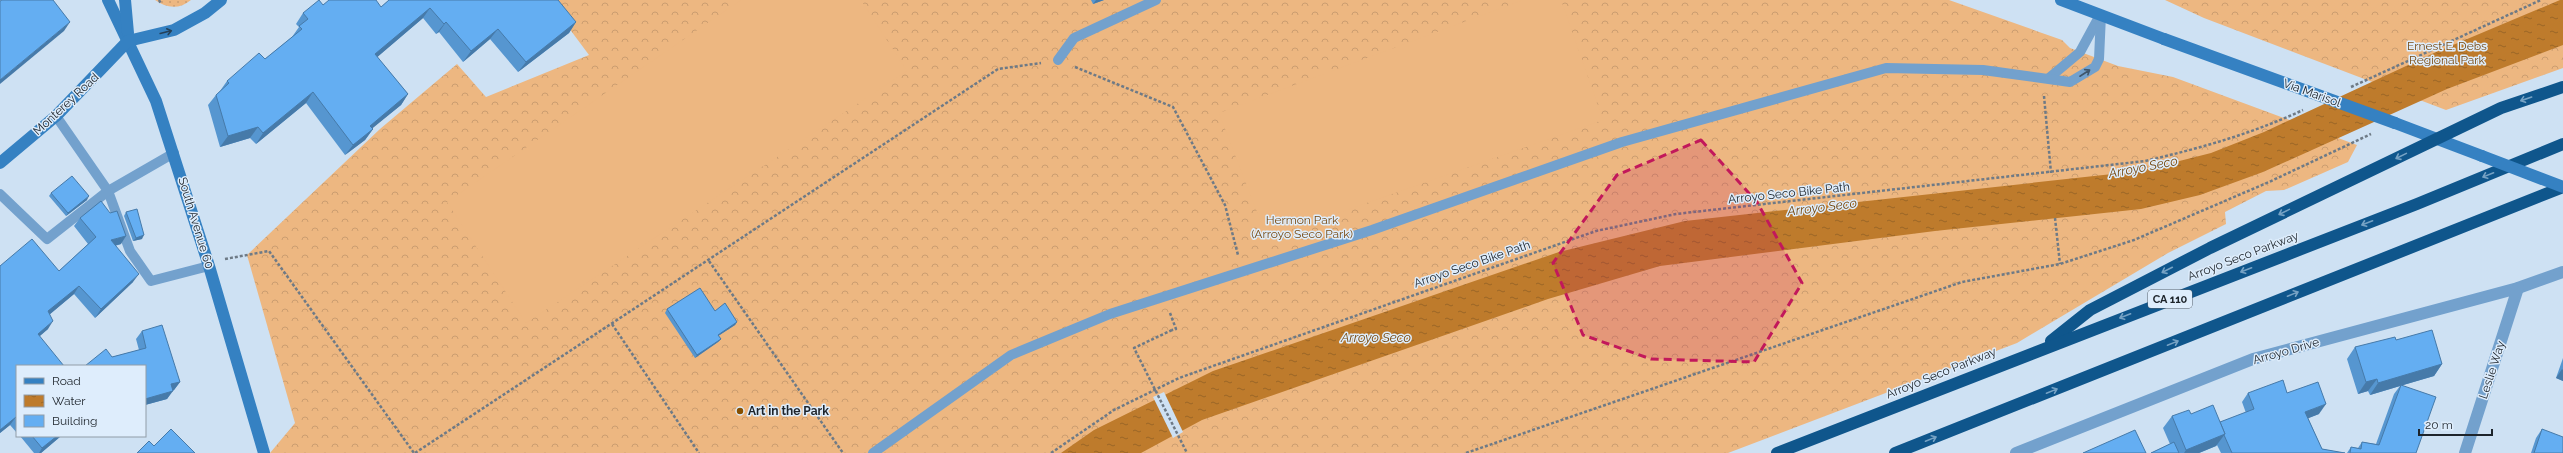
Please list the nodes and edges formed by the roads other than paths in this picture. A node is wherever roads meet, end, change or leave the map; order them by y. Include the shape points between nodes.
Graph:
1 (108, 0) edge
2 (125, 0) edge
3 (221, 0) edge
4 (1156, 0) edge
5 (2061, 0) edge
6 (2101, 15) junction
7 (128, 41) junction
8 (1058, 60) road end
9 (2049, 78) junction
10 (2563, 87) edge
11 (56, 116) junction
12 (2436, 139) junction
13 (2563, 144) edge
14 (174, 153) junction
15 (0, 163) edge
16 (2563, 187) edge
17 (108, 191) junction
18 (0, 194) edge
19 (209, 264) junction
20 (2563, 272) edge
21 (2518, 288) junction
22 (2041, 349) junction
23 (264, 453) edge
24 (873, 453) edge
25 (1777, 453) edge
26 (1895, 453) edge
27 (2016, 453) edge
28 (2465, 453) edge

1 - 7 street, South Avenue 60
2 - 7 street
7 -> 3 street via 174,30 205,13
4 - 8 lane via 1074,38
5 - 6 street, Via Marisol
6 - 9 lane via 2080,52
9 -> 6 lane via 2070,82 2095,66 2099,58
6 - 12 street, Via Marisol, bridge
7 - 11 street, Monterey Road
7 - 14 street, South Avenue 60 via 156,101
9 - 24 lane via 1983,70 1886,68 1622,142 1372,230 1110,314 1011,355
10 -> 12 highway via 2501,108
11 - 15 street, Monterey Road
11 - 17 lane
12 - 16 street, Via Marisol, bridge
12 -> 22 highway via 2210,248 2090,310
13 -> 22 highway, Arroyo Seco Parkway / CA 110 via 2417,204
14 - 17 lane
14 - 19 street, South Avenue 60
26 -> 16 highway
17 - 18 lane via 47,239
17 - 19 lane via 130,251 151,281
19 - 23 street, South Avenue 60
20 - 21 street, Arroyo Drive
21 - 27 street, Arroyo Drive via 2253,359
21 - 28 street, Leslie Way
22 - 25 highway, Arroyo Seco Parkway / CA 110

